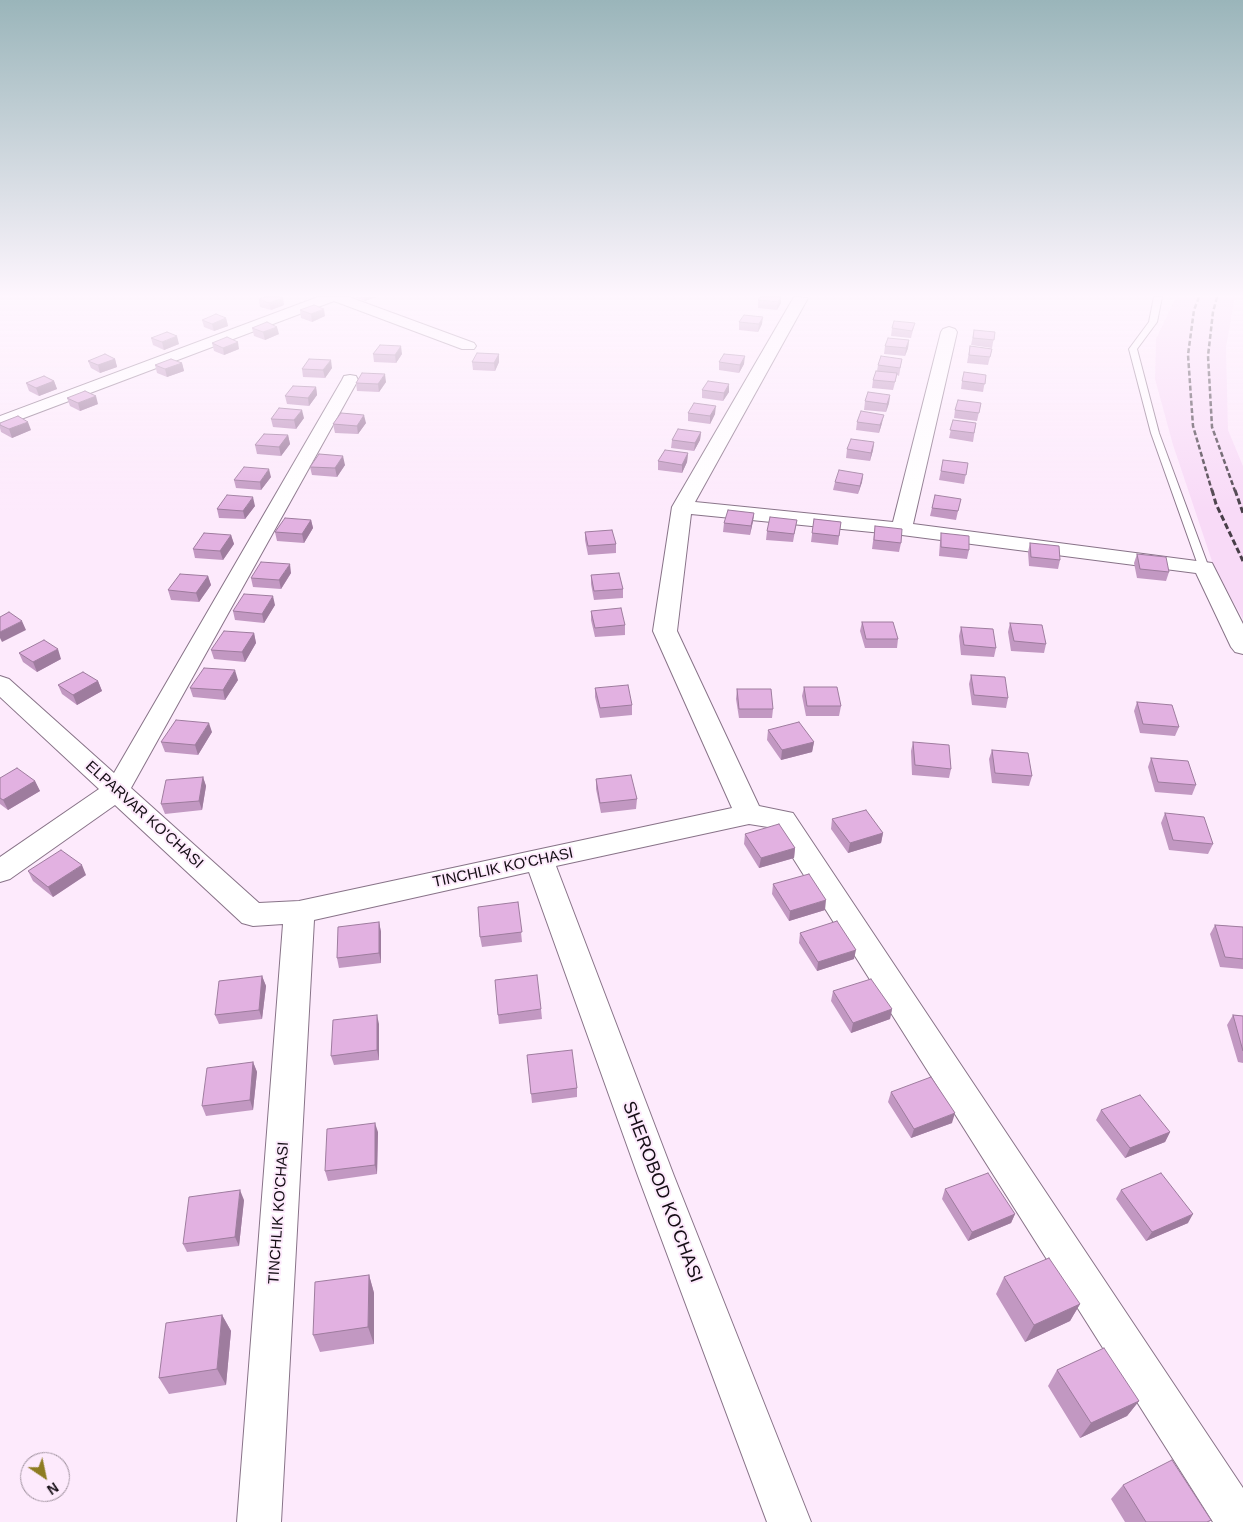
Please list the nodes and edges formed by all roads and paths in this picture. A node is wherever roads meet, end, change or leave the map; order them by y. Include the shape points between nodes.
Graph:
1 (143, 368) edge
2 (761, 368) edge
3 (940, 368) edge
4 (1138, 368) edge
5 (350, 380) dead end
6 (0, 422) edge
7 (682, 507) junction
8 (902, 529) junction
9 (1204, 568) junction
10 (1243, 647) edge
11 (0, 684) edge
12 (117, 790) junction
13 (749, 814) junction
14 (539, 860) junction
15 (0, 870) edge
16 (299, 912) junction
17 (259, 1522) edge
18 (789, 1522) edge
19 (1239, 1522) edge

1 - 6 street
2 - 7 street
3 - 8 street
4 - 9 lane via 1154,433
5 - 12 street
7 - 8 street
7 - 13 street via 664,632
8 - 9 street
9 - 10 street
11 - 12 street, ELPARVAR KO'CHASI
12 - 15 street
12 - 16 street, ELPARVAR KO'CHASI via 253,915
13 - 14 street, TINCHLIK KO'CHASI
13 - 19 street via 783,820
14 - 16 street, TINCHLIK KO'CHASI
14 - 18 street, SHEROBOD KO'CHASI
16 - 17 street, TINCHLIK KO'CHASI

